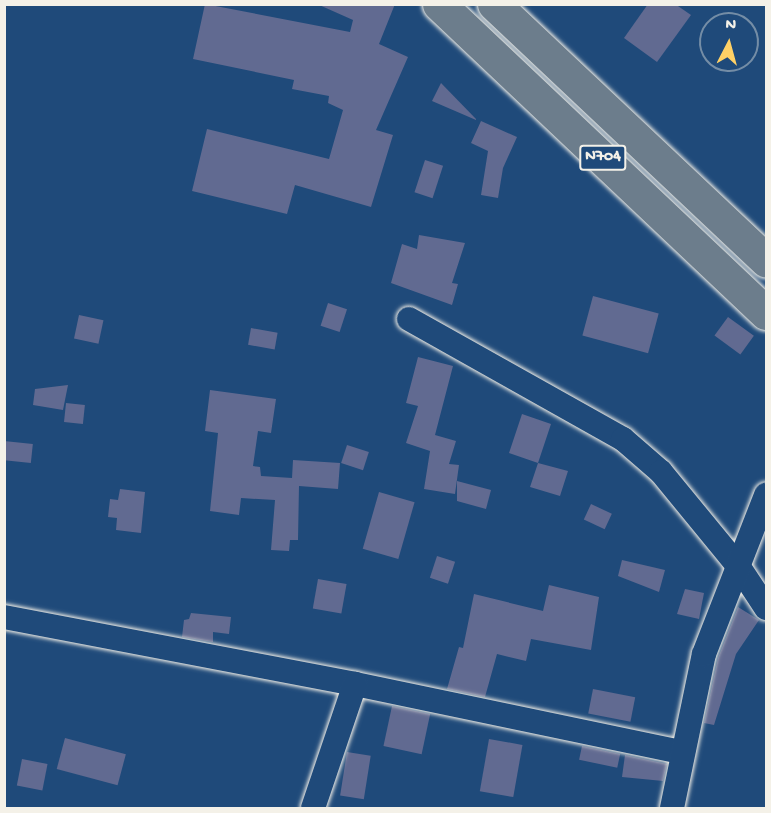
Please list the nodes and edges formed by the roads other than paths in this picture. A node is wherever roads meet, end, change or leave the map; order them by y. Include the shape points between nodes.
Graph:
1 (439, 4) edge
2 (494, 4) edge
3 (762, 256) edge
4 (728, 276) junction
5 (766, 313) edge
6 (409, 319) dead end
7 (766, 495) edge
8 (739, 567) junction
9 (766, 608) edge
10 (4, 617) edge
11 (355, 684) junction
12 (681, 752) junction
13 (313, 808) edge
14 (672, 808) edge

1 - 4 highway, N704
2 - 3 highway, N704
3 - 4 highway
4 - 5 highway, N704
6 - 8 street via 623,439 661,472
7 - 8 street
8 - 9 street
8 - 12 street via 704,654
10 - 11 street
11 - 12 street
11 - 13 street
12 - 14 street

